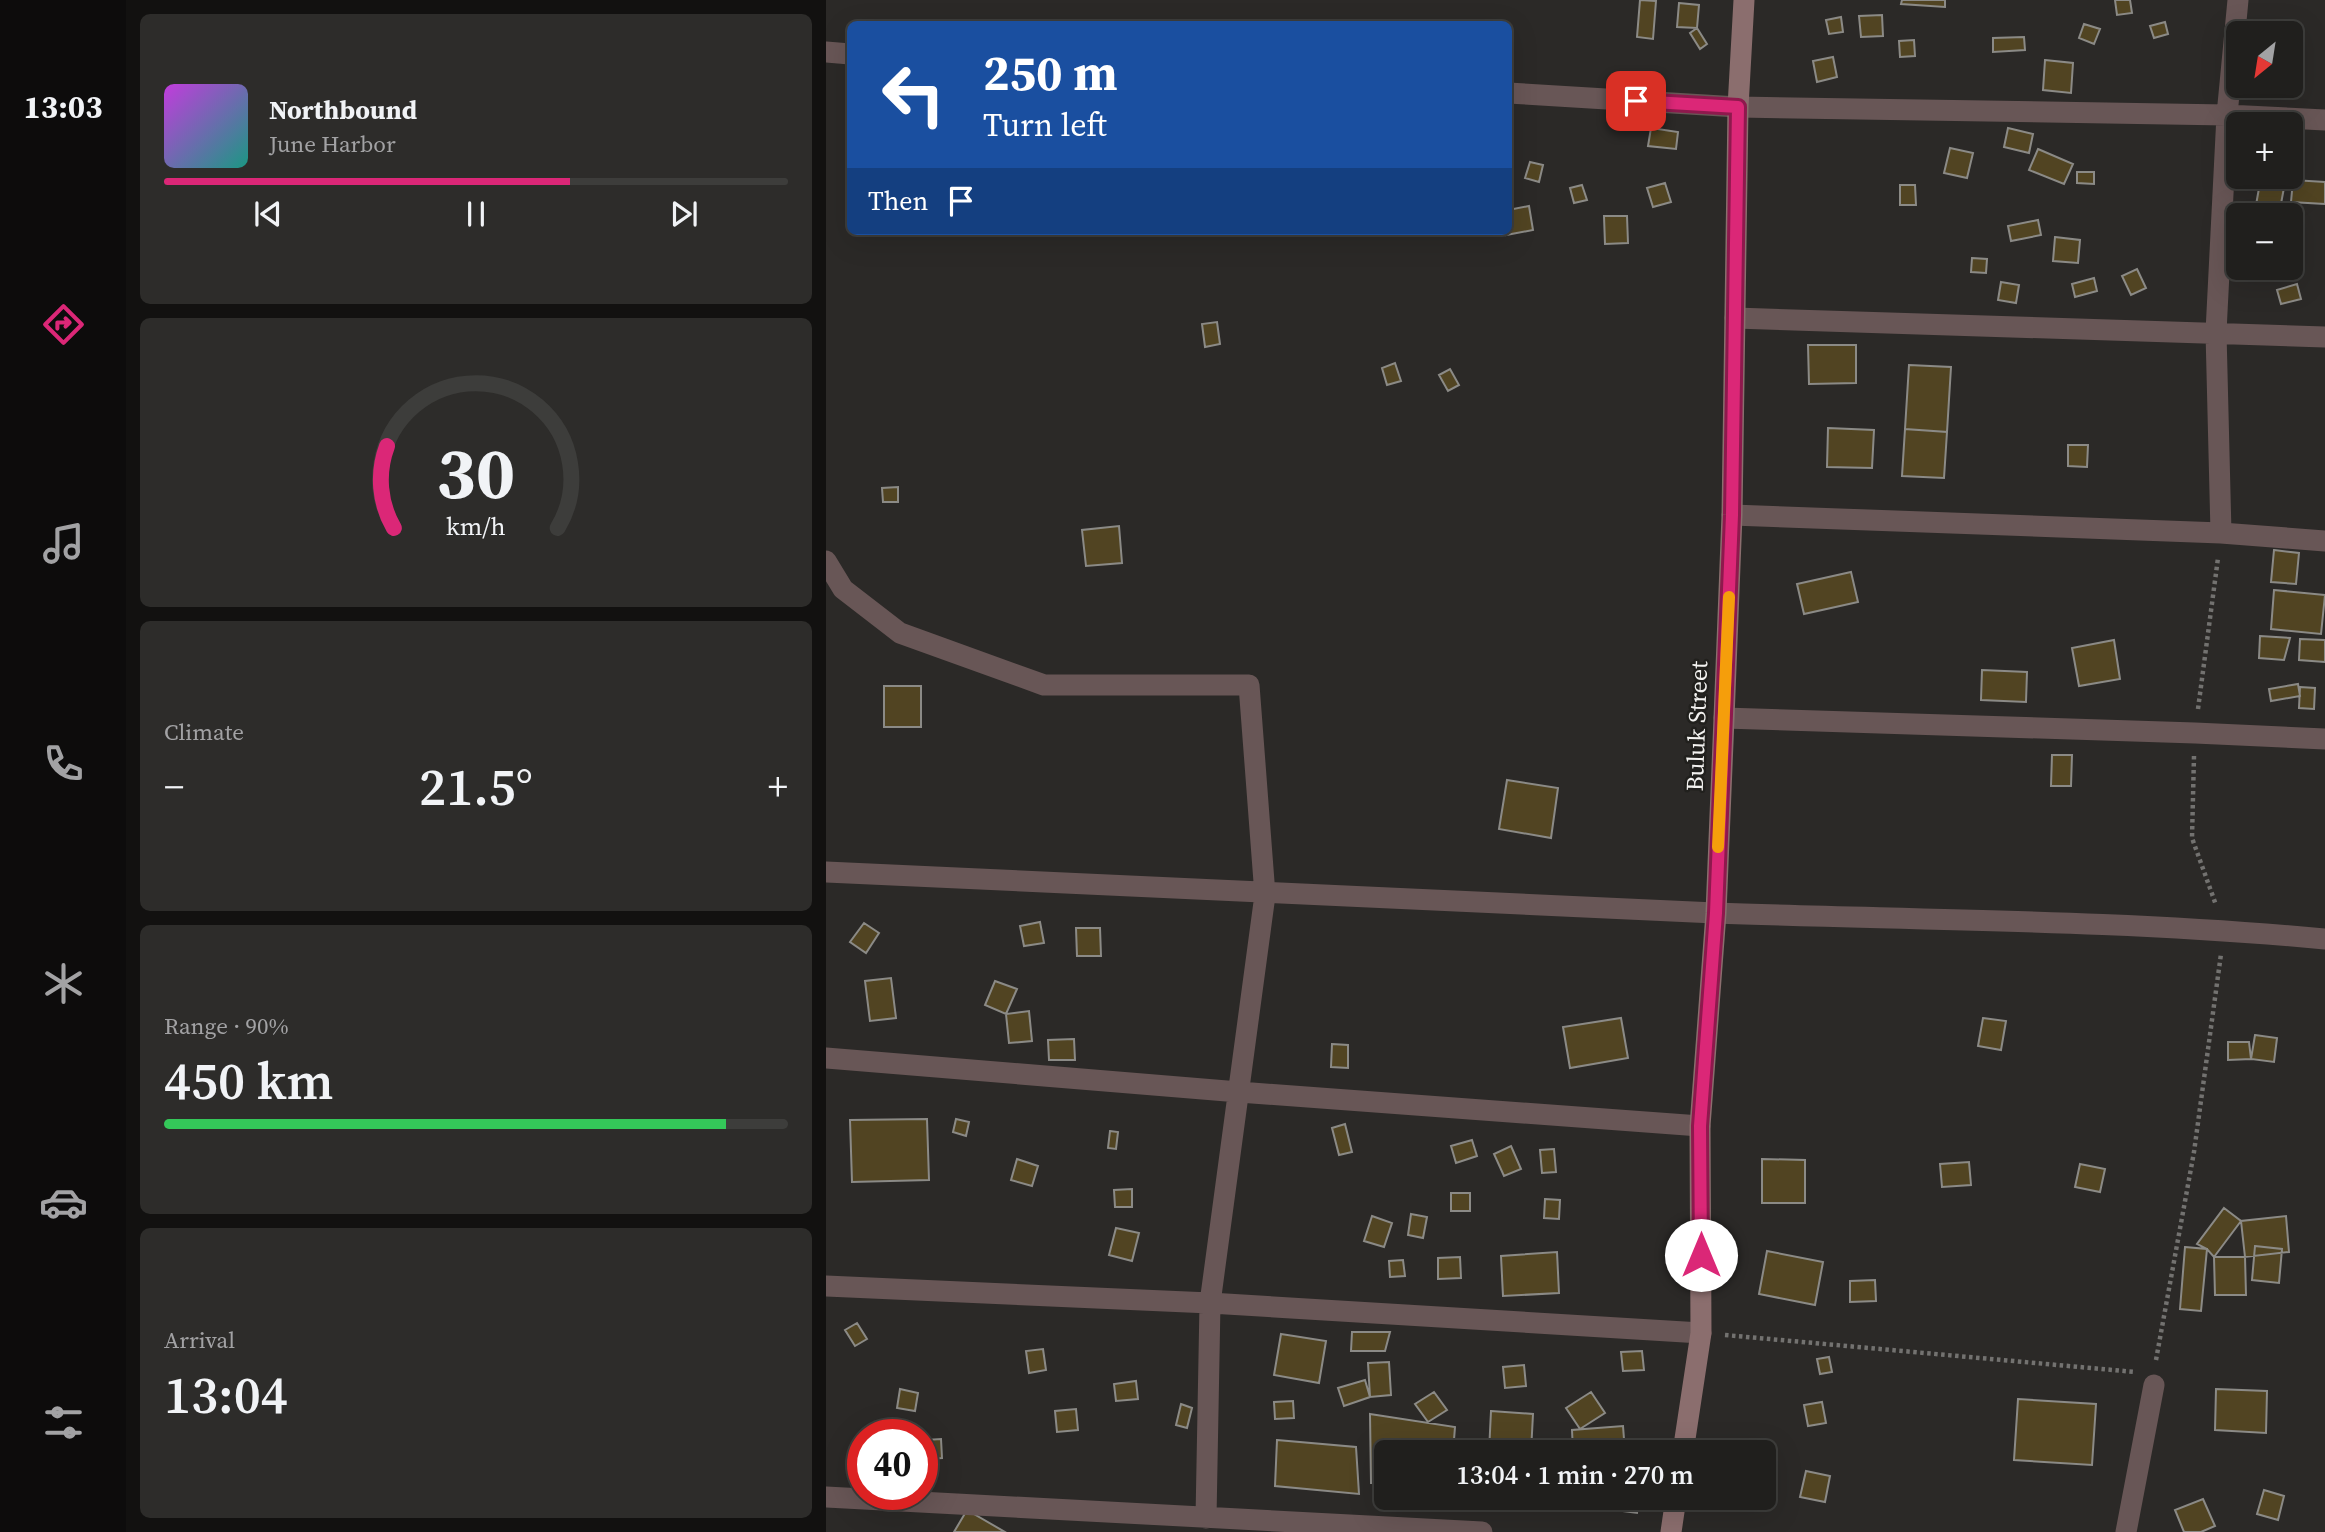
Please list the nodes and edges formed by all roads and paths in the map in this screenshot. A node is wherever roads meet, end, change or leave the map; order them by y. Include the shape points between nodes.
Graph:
1 (1744, 0) edge
2 (2238, 0) edge
3 (826, 52) edge
4 (847, 54) edge
5 (1512, 93) edge
6 (1738, 107) junction
7 (2227, 112) edge
8 (2226, 115) edge
9 (2303, 119) edge
10 (2325, 120) edge
11 (2226, 135) edge
12 (1735, 318) junction
13 (2216, 332) junction
14 (2325, 337) edge
15 (1732, 515) junction
16 (2221, 533) junction
17 (2325, 541) edge
18 (826, 561) edge
19 (1724, 718) junction
20 (2195, 733) junction
21 (2325, 739) edge
22 (826, 872) edge
23 (1265, 895) junction
24 (1716, 913) junction
25 (2224, 929) junction
26 (2325, 939) edge
27 (826, 1058) edge
28 (1239, 1092) junction
29 (1700, 1126) junction
30 (826, 1286) edge
31 (1210, 1303) junction
32 (1701, 1333) junction
33 (2153, 1379) junction
34 (1685, 1440) edge
35 (826, 1497) edge
36 (1674, 1510) edge
37 (1206, 1518) junction
38 (1482, 1532) edge
39 (1671, 1532) edge
40 (2126, 1532) edge

1 - 6 street, Buluk Street
2 - 7 street
3 - 4 street
5 - 6 street
6 - 8 street
6 - 12 street, Buluk Street
9 - 10 street
11 - 13 street
12 - 13 street
12 - 15 street, Buluk Street
13 - 14 street
13 - 16 street
15 - 16 street
15 - 19 street, Buluk Street
16 - 17 street
16 - 20 path
18 - 23 street via 843,589 900,633 1044,685 1249,685
19 - 20 street
19 - 24 street, Buluk Street
20 - 21 street
20 - 25 path via 2192,838
22 - 23 street
23 - 24 street
23 - 28 street
24 - 25 street
24 - 29 street, Buluk Street
25 - 26 street
25 - 33 path via 2194,1152
27 - 28 street
28 - 29 street
28 - 31 street
29 - 32 street, Buluk Street
30 - 31 street
31 - 32 street
31 - 37 street
32 - 33 path
32 - 34 street, Buluk Street
33 - 40 street
35 - 37 street
36 - 39 street
37 - 38 street

